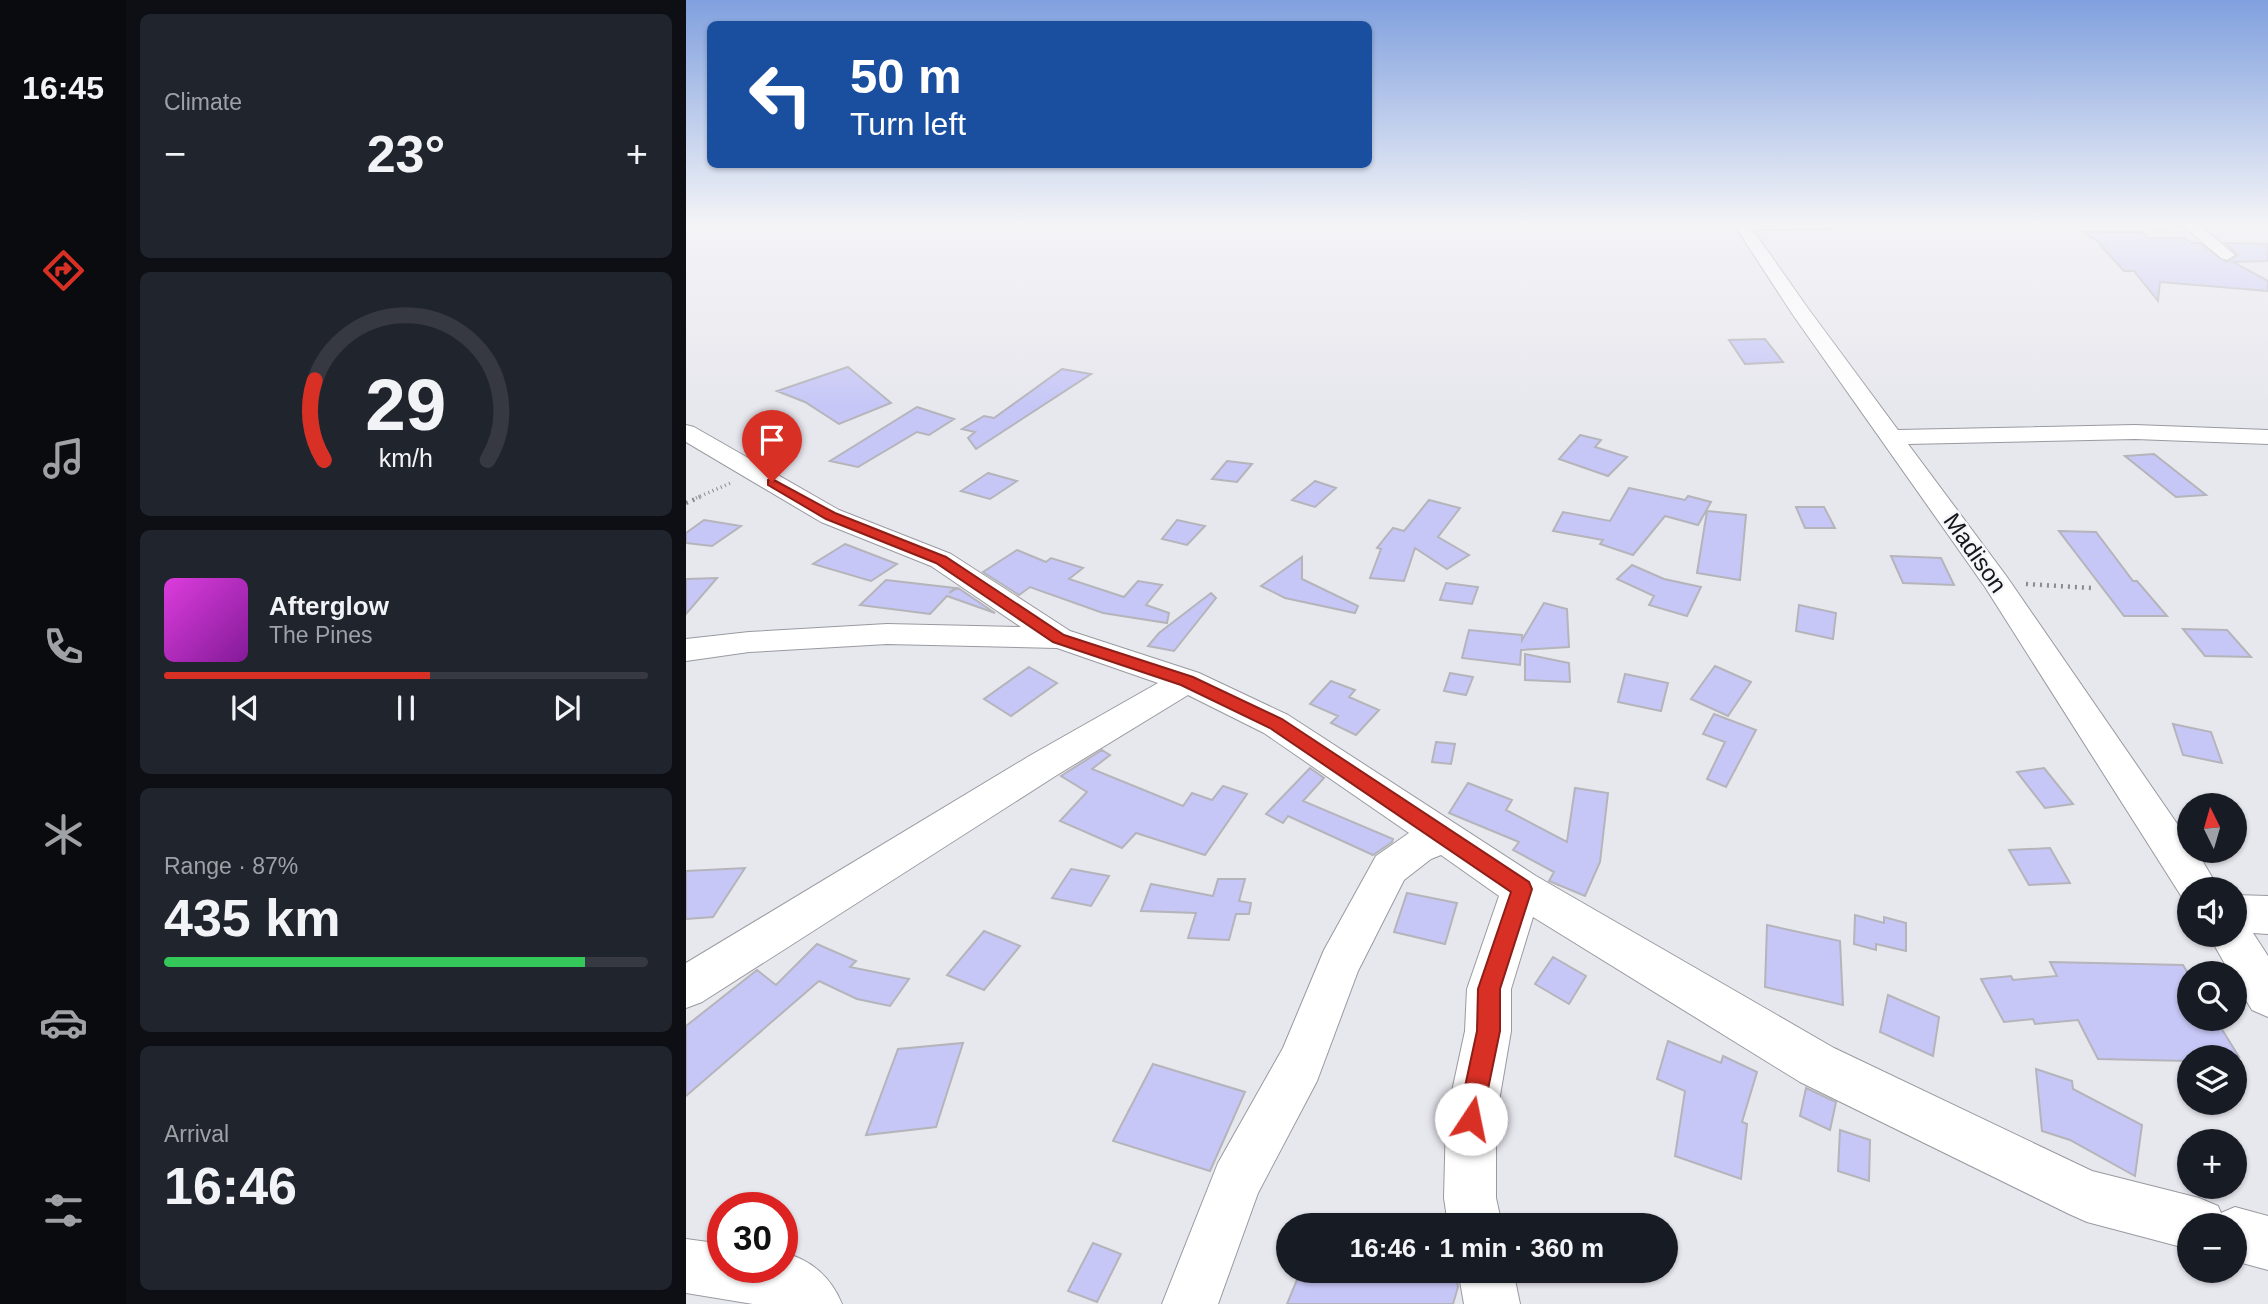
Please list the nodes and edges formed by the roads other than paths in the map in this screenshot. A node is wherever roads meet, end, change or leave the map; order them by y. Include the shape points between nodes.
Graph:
1 (1783, 284) edge
2 (686, 432) edge
3 (1891, 437) junction
4 (2268, 437) edge
5 (1059, 638) junction
6 (686, 650) edge
7 (1187, 681) junction
8 (1444, 838) junction
9 (2191, 877) edge
10 (1522, 889) junction
11 (2247, 915) edge
12 (2268, 915) edge
13 (2237, 947) edge
14 (686, 987) edge
15 (2268, 995) edge
16 (1473, 1213) edge
17 (2177, 1219) edge
18 (2247, 1237) edge
19 (2268, 1243) edge
20 (686, 1266) edge
21 (1488, 1283) edge
22 (814, 1304) edge
23 (1190, 1304) edge
24 (1492, 1304) edge

1 - 3 street, Madison
2 - 5 street via 830,516 941,560
3 - 4 street via 2135,432
3 - 9 street, Madison via 1997,583
5 - 6 street via 887,634
5 - 7 street
7 - 8 street via 1276,724
7 - 14 street via 1021,778
8 - 10 street
8 - 23 street via 1416,847 1391,868 1339,964 1300,1064 1236,1181
10 - 16 street via 1489,989 1488,1031 1471,1119
10 - 17 street via 1817,1065 2087,1196
11 - 12 street
13 - 15 street
18 - 19 street
20 - 22 street via 789,1282
21 - 24 street

